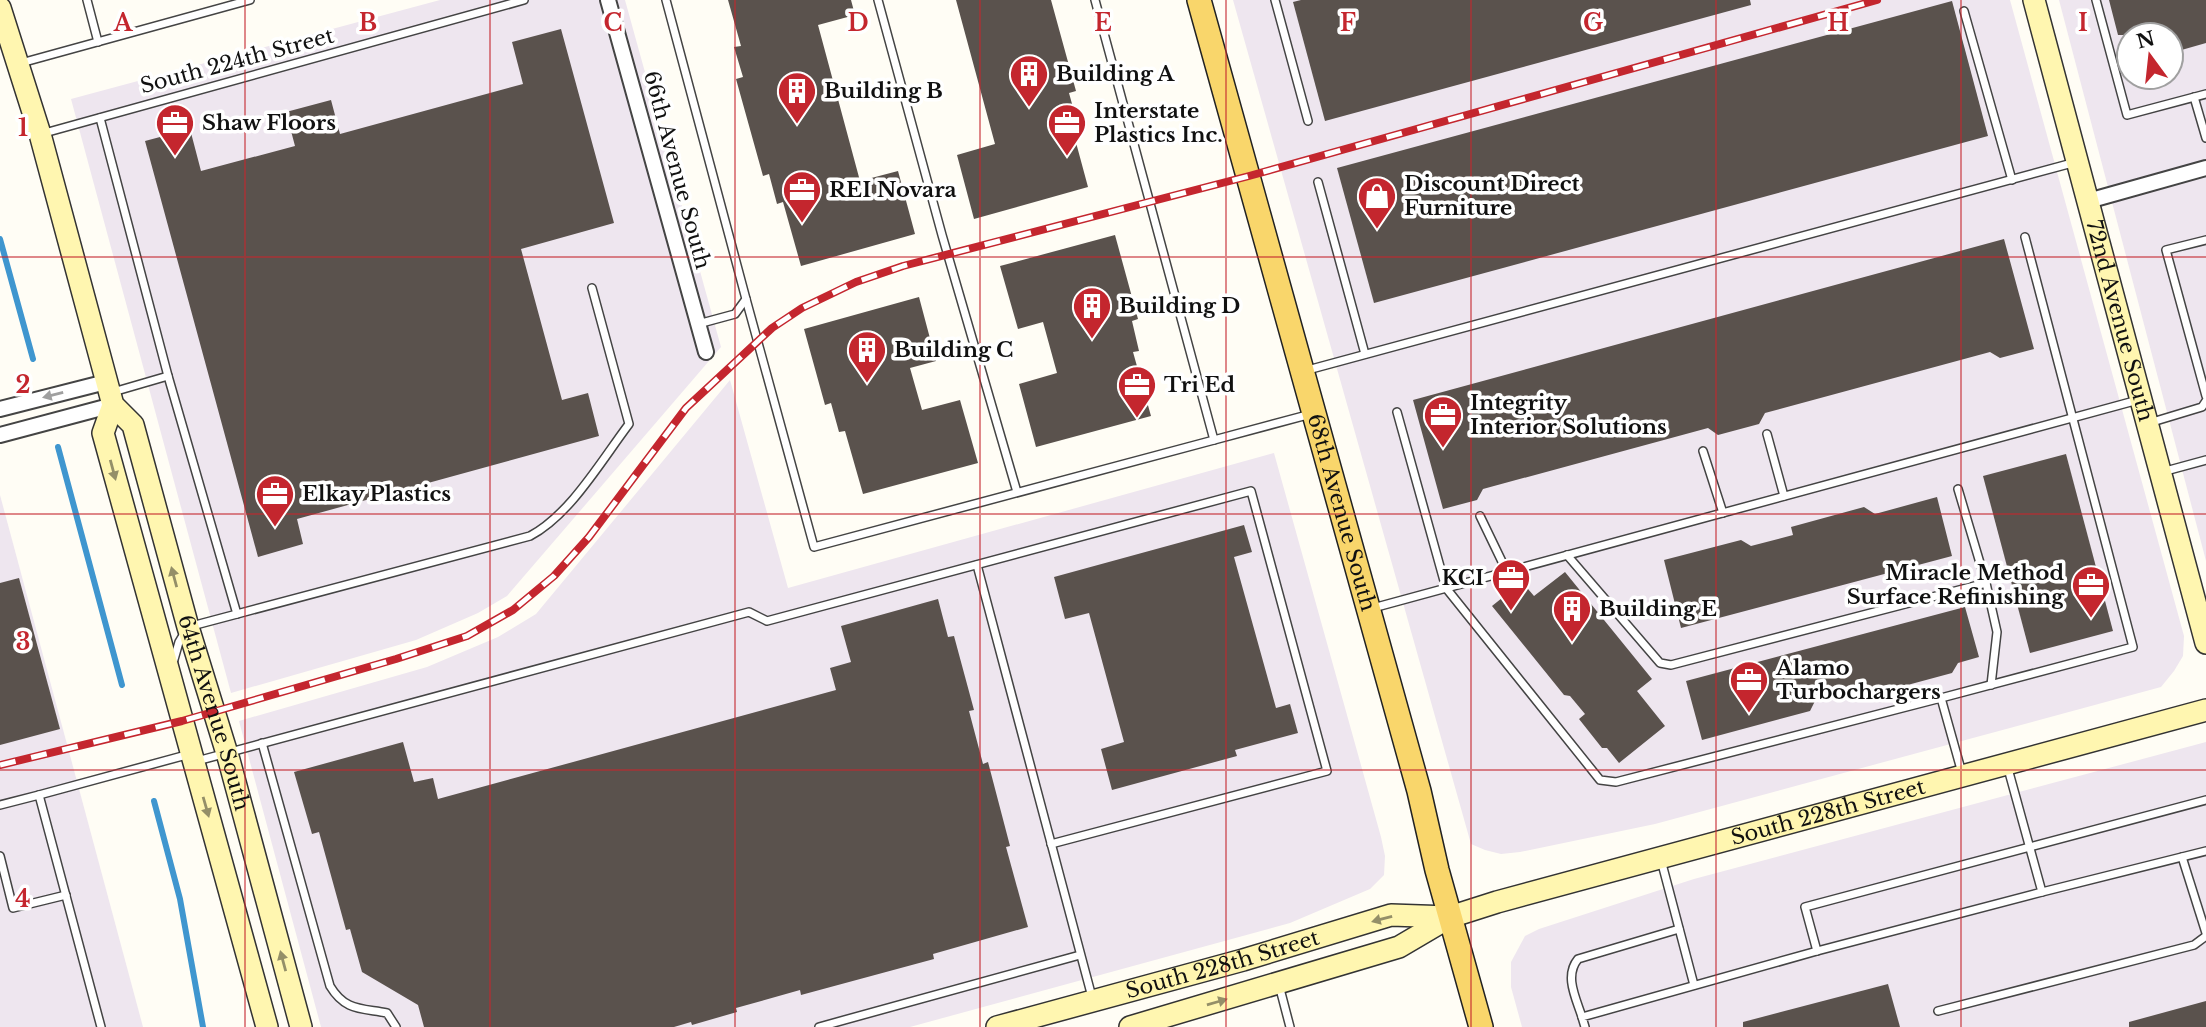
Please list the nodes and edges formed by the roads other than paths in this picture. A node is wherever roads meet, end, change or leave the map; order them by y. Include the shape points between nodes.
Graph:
1 (87, 0) edge
2 (250, 0) edge
3 (524, 0) edge
4 (608, 0) edge
5 (666, 0) edge
6 (878, 0) edge
7 (1095, 0) edge
8 (1199, 0) edge
9 (1275, 0) edge
10 (2034, 0) edge
11 (2096, 0) edge
12 (0, 8) edge
13 (1964, 11) dead end
14 (98, 42) junction
15 (18, 64) junction
16 (2206, 94) edge
17 (2194, 97) junction
18 (100, 118) junction
19 (1308, 121) dead end
20 (40, 134) junction
21 (2206, 138) edge
22 (2077, 162) junction
23 (2206, 168) edge
24 (2012, 180) junction
25 (1318, 182) dead end
26 (2088, 201) junction
27 (2025, 236) dead end
28 (2206, 240) edge
29 (592, 288) dead end
30 (746, 299) junction
31 (698, 324) junction
32 (706, 352) dead end
33 (1366, 354) junction
34 (1303, 371) junction
35 (168, 376) junction
36 (109, 393) junction
37 (2206, 396) edge
38 (2142, 399) junction
39 (2206, 401) edge
40 (0, 409) edge
41 (1397, 412) dead end
42 (1315, 413) junction
43 (2073, 418) junction
44 (2148, 423) junction
45 (1767, 434) dead end
46 (0, 435) edge
47 (1214, 440) junction
48 (1703, 451) dead end
49 (2206, 460) edge
50 (2162, 472) junction
51 (1958, 489) dead end
52 (1017, 492) junction
53 (1784, 496) junction
54 (1723, 513) junction
55 (1480, 516) dead end
56 (1567, 555) junction
57 (977, 565) junction
58 (1507, 572) junction
59 (1986, 583) junction
60 (1446, 588) junction
61 (1369, 609) junction
62 (237, 614) junction
63 (188, 627) junction
64 (2206, 643) edge
65 (1991, 685) junction
66 (172, 687) junction
67 (1941, 698) junction
68 (2206, 710) edge
69 (262, 743) junction
70 (227, 752) junction
71 (192, 758) junction
72 (2007, 765) junction
73 (1963, 777) junction
74 (39, 795) junction
75 (2206, 800) edge
76 (0, 805) edge
77 (1051, 844) junction
78 (2029, 846) junction
79 (2206, 851) edge
80 (0, 856) edge
81 (2182, 856) junction
82 (1661, 859) junction
83 (2042, 892) junction
84 (66, 895) junction
85 (1450, 917) junction
86 (1679, 929) junction
87 (2206, 935) edge
88 (1817, 951) junction
89 (1080, 955) junction
90 (1279, 984) junction
91 (1694, 985) junction
92 (1093, 1001) junction
93 (1938, 1012) dead end
94 (1582, 1017) junction
95 (1173, 1021) edge
96 (839, 1024) edge
97 (101, 1027) edge
98 (267, 1027) edge
99 (301, 1027) edge
100 (396, 1027) edge
101 (819, 1027) edge
102 (998, 1027) edge
103 (1130, 1027) edge
104 (1290, 1027) edge
105 (1481, 1027) edge
106 (1585, 1027) edge

1 - 14 lane
2 - 14 lane
3 - 18 lane, South 224th Street
4 - 31 street, 66th Avenue South
5 - 30 lane
6 - 52 lane
7 - 47 lane
8 - 34 main road, 68th Avenue South
9 - 19 lane
10 - 22 street, 72nd Avenue South
11 - 17 lane via 2127,115
12 - 15 street, 64th Avenue South
13 - 24 lane
14 - 15 lane
15 - 20 street, 64th Avenue South
16 - 17 lane
17 - 21 lane
18 - 20 lane, South 224th Street
18 - 35 lane
20 - 36 street, 64th Avenue South
22 - 24 lane
22 - 26 street, 72nd Avenue South
23 - 26 street
24 - 33 lane
25 - 33 lane
26 - 38 street, 72nd Avenue South
27 - 43 lane
28 - 37 lane via 2166,250
29 - 62 lane via 628,424 546,528
30 - 31 lane via 735,314
30 - 52 lane via 814,547
31 - 32 street, 66th Avenue South
33 - 34 lane
34 - 42 main road, 68th Avenue South
35 - 36 lane
35 - 62 lane
36 -> 40 street
36 - 46 street
63 -> 36 street, 64th Avenue South via 133,425
36 -> 66 street, 64th Avenue South via 103,433
38 - 43 lane
38 - 44 street, 72nd Avenue South
39 - 44 lane via 2202,407
41 - 60 lane
42 - 47 lane
42 - 61 main road, 68th Avenue South
43 - 53 lane
43 - 65 lane via 2133,647
44 - 50 street, 72nd Avenue South
45 - 53 lane
47 - 52 lane
48 - 54 lane
49 - 50 lane
50 - 64 street, 72nd Avenue South
51 - 59 lane
53 - 54 lane
54 - 56 lane
55 - 58 lane
56 - 58 lane
56 - 59 lane via 1660,663 1671,665
57 - 69 lane via 767,621 749,612
57 - 77 lane
57 - 77 lane via 1251,491 1323,758 1326,771
58 - 60 lane
59 - 65 lane via 1997,632
60 - 61 lane
60 - 67 lane via 1600,780 1616,782
61 - 85 main road, 68th Avenue South
62 - 63 lane
63 - 66 lane via 173,662
63 - 70 street, 64th Avenue South
65 - 67 lane
66 - 71 street, 64th Avenue South
67 - 73 lane
68 - 72 street, South 228th Street
69 - 70 lane
69 - 100 lane via 330,986 343,1003 387,1013
70 - 71 lane
99 -> 70 street, 64th Avenue South
71 - 74 lane
71 -> 98 street, 64th Avenue South
72 - 73 street, South 228th Street
72 - 78 lane
73 - 82 street, South 228th Street
74 - 76 lane
74 - 84 lane
75 - 78 lane
77 - 89 lane
78 - 83 lane
78 - 88 lane via 1805,907
79 - 81 lane
80 - 84 lane via 13,908
81 - 83 lane
81 - 87 lane
82 - 85 street, South 228th Street
82 - 86 lane
83 - 88 lane
84 - 97 lane
85 - 90 street, South 228th Street via 1399,947
85 -> 92 street, South 228th Street via 1391,915
85 - 105 main road, 68th Avenue South
86 - 91 lane
86 - 94 lane via 1578,959 1570,978
87 - 93 lane via 2194,944
88 - 91 lane
89 - 92 lane
89 - 96 lane
95 -> 90 street, South 228th Street
90 - 104 lane
91 - 94 lane
92 - 102 street, South 228th Street
94 - 106 lane
95 - 103 street, South 228th Street
96 - 101 lane

